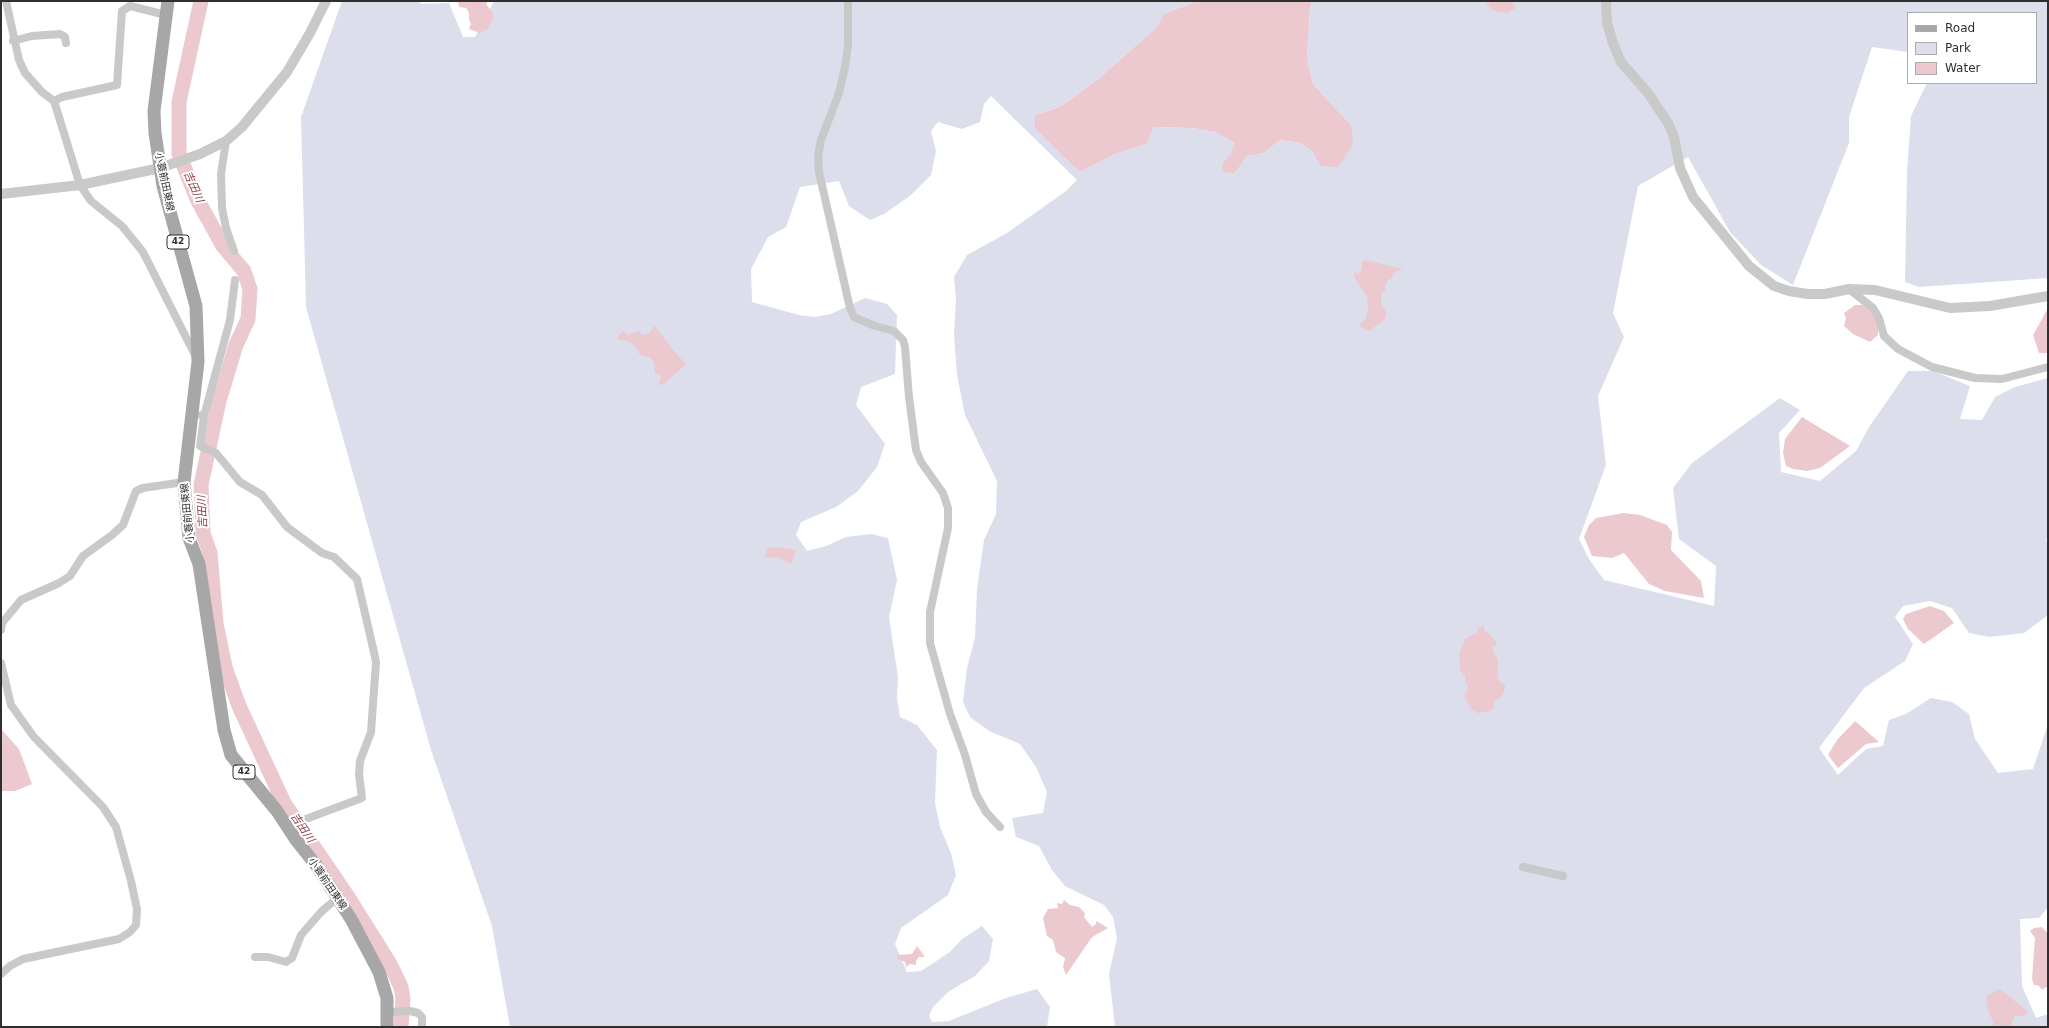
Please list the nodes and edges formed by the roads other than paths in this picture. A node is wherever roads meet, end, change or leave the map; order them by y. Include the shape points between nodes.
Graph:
1 (6, 1) edge
2 (168, 1) edge
3 (326, 1) edge
4 (848, 1) edge
5 (1606, 1) edge
6 (166, 15) junction
7 (13, 41) junction
8 (66, 43) dead end
9 (54, 101) junction
10 (226, 140) junction
11 (160, 168) junction
12 (80, 185) junction
13 (1, 194) edge
14 (234, 251) dead end
15 (235, 280) dead end
16 (1849, 290) junction
17 (2048, 296) edge
18 (198, 362) junction
19 (2048, 367) edge
20 (198, 414) junction
21 (184, 482) junction
22 (1, 630) edge
23 (1, 663) edge
24 (288, 825) junction
25 (1000, 826) dead end
26 (1523, 866) dead end
27 (1563, 876) dead end
28 (337, 898) junction
29 (255, 956) dead end
30 (1, 974) edge
31 (391, 1012) junction
32 (387, 1027) edge
33 (422, 1027) edge

1 - 7 street
2 - 6 main road, 小蓑前田東線 / 42
3 - 10 street via 287,72 242,127
4 - 25 street via 845,67 840,93 821,140 819,172 854,317 894,331 903,340 905,347 916,450 921,462 943,493 948,508 948,528 930,612 930,643 976,794 986,812
5 - 16 street via 1607,23 1621,62 1648,93 1668,123 1674,137 1680,168 1690,191 1750,266 1774,286 1790,291 1825,294
6 - 9 street via 130,6 122,11 117,85
6 - 11 main road, 小蓑前田東線 / 42 via 154,111
7 - 8 street via 32,36 60,34
7 - 9 street via 25,73
9 - 12 street
10 - 11 street via 200,154
10 - 14 street via 221,174 222,208
11 - 12 street
11 - 18 main road, 小蓑前田東線 / 42 via 196,306
12 - 13 street
12 - 18 street via 91,201 122,226 143,252
15 - 20 street via 230,320
16 - 17 street via 1888,292 1934,306 1950,308 1990,306
16 - 19 street via 1873,308 1884,336 1898,349 1932,367 1975,378 2002,379
18 - 20 main road, 小蓑前田東線 / 42
20 - 21 main road, 小蓑前田東線 / 42
20 - 24 street via 200,446 216,453 240,482 262,495 287,527 322,553 334,557 357,579 376,662 371,732 360,768 362,798
21 - 22 street via 136,491 122,525 83,556 70,576 22,600 2,623
21 - 24 main road, 小蓑前田東線 / 42 via 189,538 199,564 227,744 238,766
23 - 30 street via 11,705 34,737 103,807 116,827 137,909 136,925 119,939 22,959
24 - 28 main road, 小蓑前田東線 / 42
26 - 27 street
28 - 29 street via 301,935 292,958 286,962
28 - 31 main road, 小蓑前田東線 / 42 via 379,972
31 - 32 main road, 小蓑前田東線 / 42
31 - 33 street via 418,1013 422,1017

